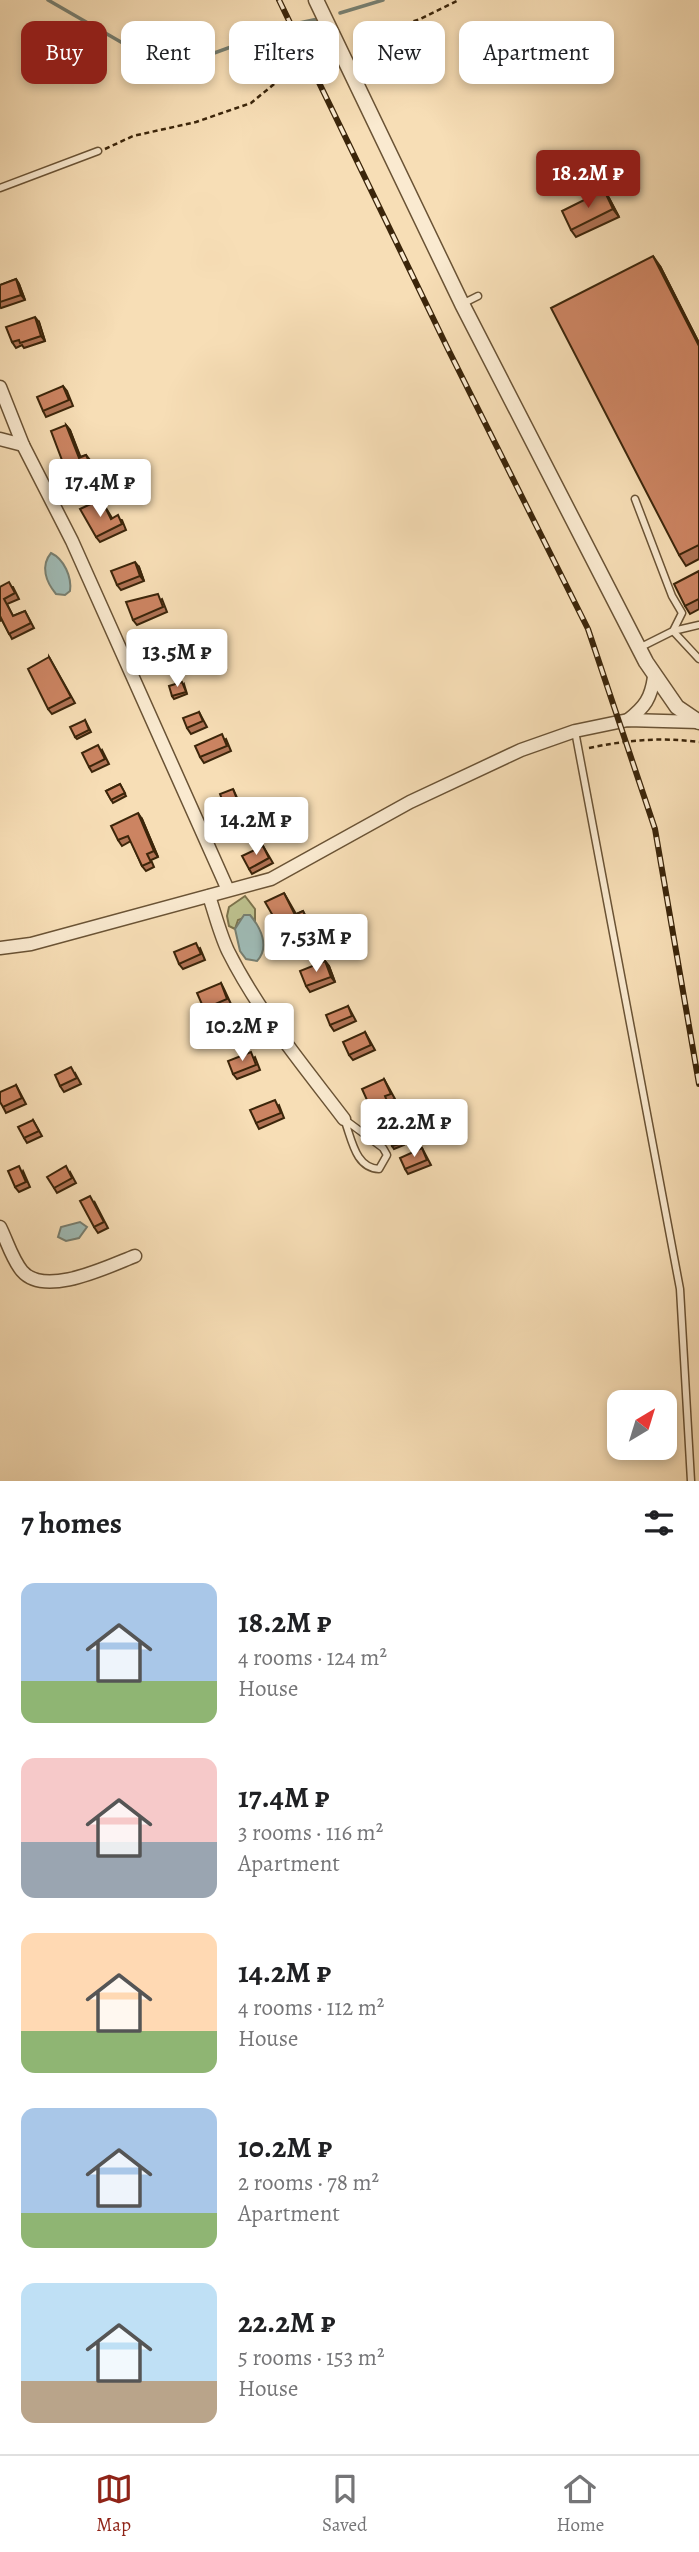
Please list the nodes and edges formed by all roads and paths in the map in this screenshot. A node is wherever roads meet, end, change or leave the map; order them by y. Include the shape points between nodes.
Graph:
1 (316, 0) edge
2 (459, 0) edge
3 (344, 62) junction
4 (98, 151) joint
5 (0, 188) edge
6 (478, 296) dead end
7 (462, 304) junction
8 (0, 387) edge
9 (0, 439) edge
10 (23, 445) junction
11 (635, 499) dead end
12 (699, 625) edge
13 (673, 631) junction
14 (639, 648) junction
15 (699, 659) edge
16 (654, 677) junction
17 (628, 720) junction
18 (699, 722) edge
19 (575, 731) junction
20 (699, 742) edge
21 (578, 750) junction
22 (228, 890) junction
23 (209, 896) junction
24 (0, 948) edge
25 (345, 1119) junction
26 (0, 1227) edge
27 (135, 1256) dead end
28 (691, 1481) edge

1 - 3 street
2 - 3 path via 370,36 360,43 353,58
3 - 4 path via 326,69 290,71 251,103 133,136
3 - 7 street
4 - 5 lane
6 - 7 lane
7 - 14 street
8 - 10 street
9 - 10 street
10 - 22 street via 72,541
11 - 13 lane via 682,613
12 - 13 lane
13 - 14 lane
13 - 15 lane
14 - 16 street
16 - 17 street via 652,696
16 - 18 street via 677,707
17 - 18 street
17 - 19 street
19 - 21 lane
19 - 22 street via 521,750 410,802 271,879
20 - 21 path via 650,738
21 - 28 lane via 680,1289
22 - 23 street
23 - 24 street via 31,944
23 - 25 street via 240,973 274,1028
25 - 25 lane via 361,1162 379,1168 387,1155 383,1148
26 - 27 street via 22,1271 38,1281 58,1282

